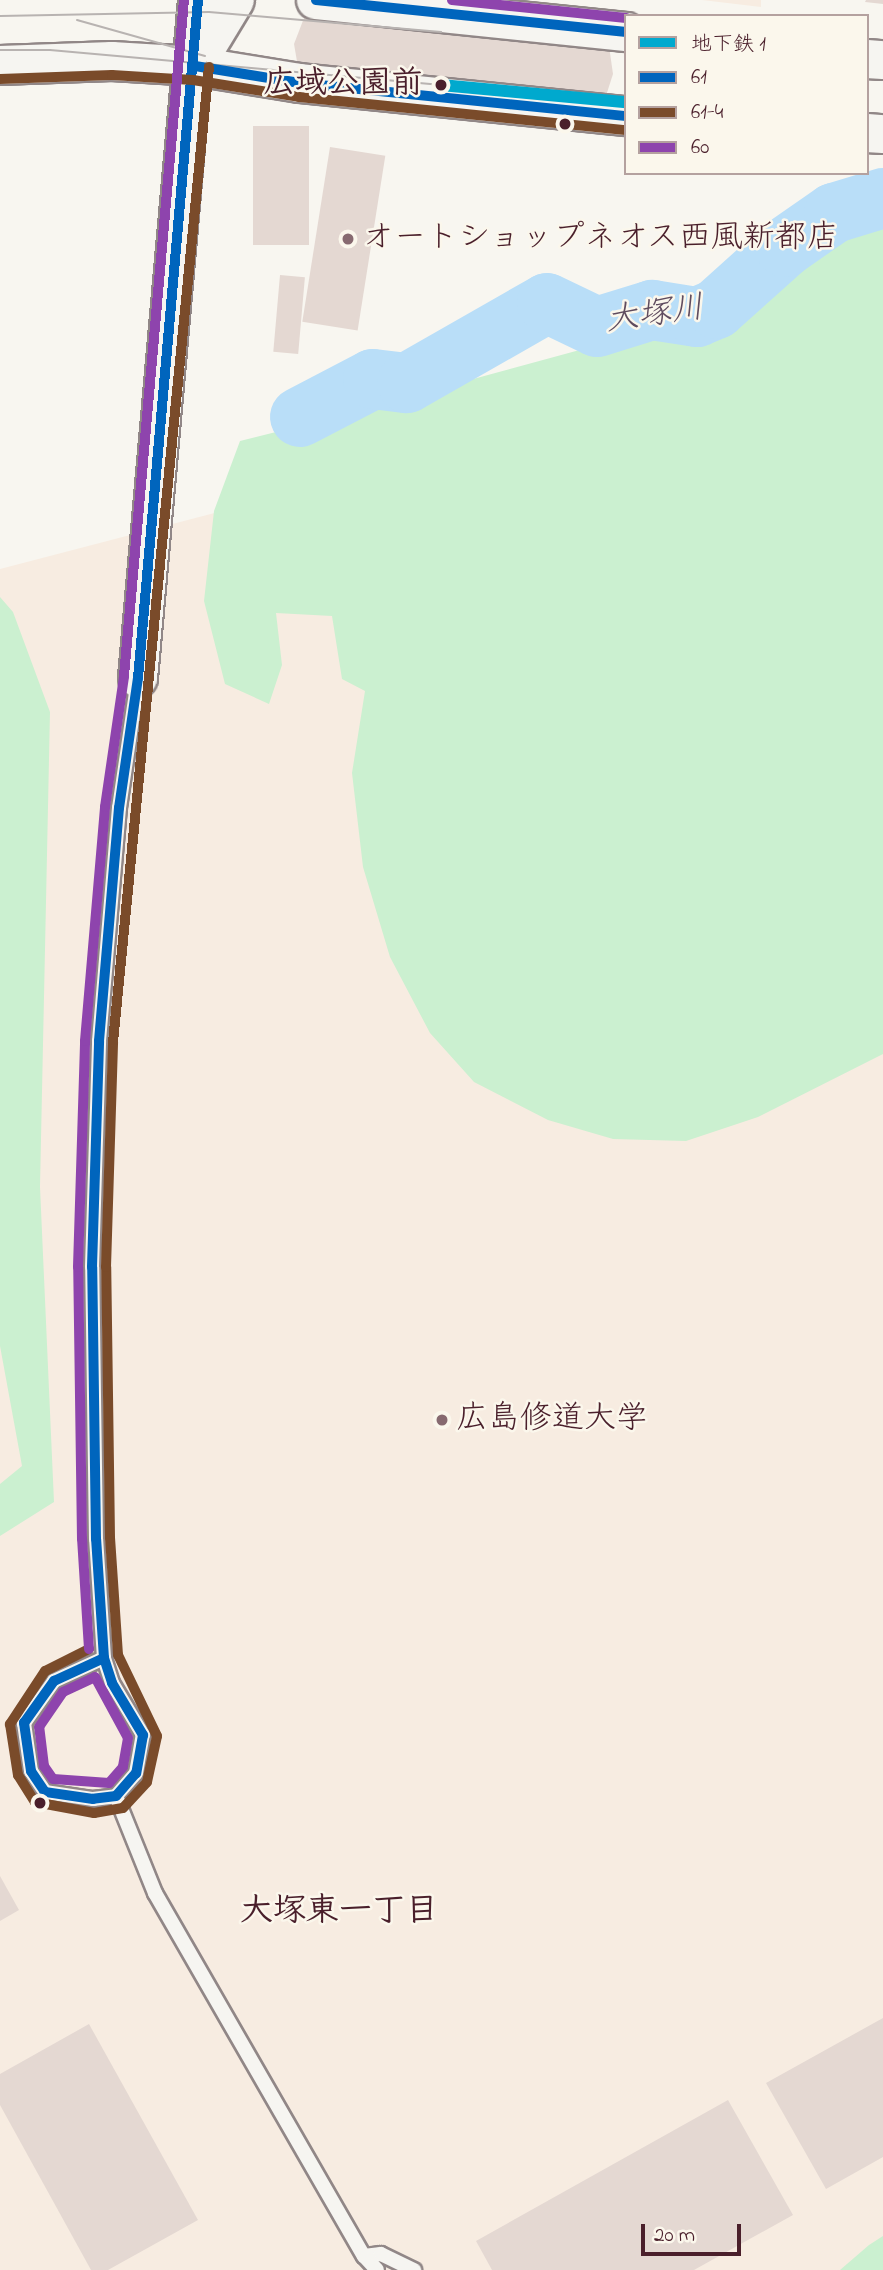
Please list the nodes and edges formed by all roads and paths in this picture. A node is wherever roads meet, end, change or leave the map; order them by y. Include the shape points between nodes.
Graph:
1 (198, 0) edge
2 (235, 0) edge
3 (316, 0) edge
4 (624, 32) edge
5 (0, 65) edge
6 (195, 66) junction
7 (624, 116) edge
8 (138, 678) joint
9 (104, 1658) junction
10 (116, 1797) junction
11 (365, 2256) junction
12 (377, 2270) edge
13 (414, 2270) edge

1 - 6 main road
2 - 6 main road
3 - 4 main road
5 - 6 main road via 112,61
6 - 7 main road via 300,83
6 - 8 main road
8 - 9 lane via 119,808 99,1041 92,1267 96,1539
9 - 10 lane via 112,1683 143,1735 135,1773
9 - 10 lane via 54,1681 24,1723 31,1771 45,1792 93,1799
10 - 11 lane via 155,1893
11 - 12 lane
11 - 13 lane via 381,2254

